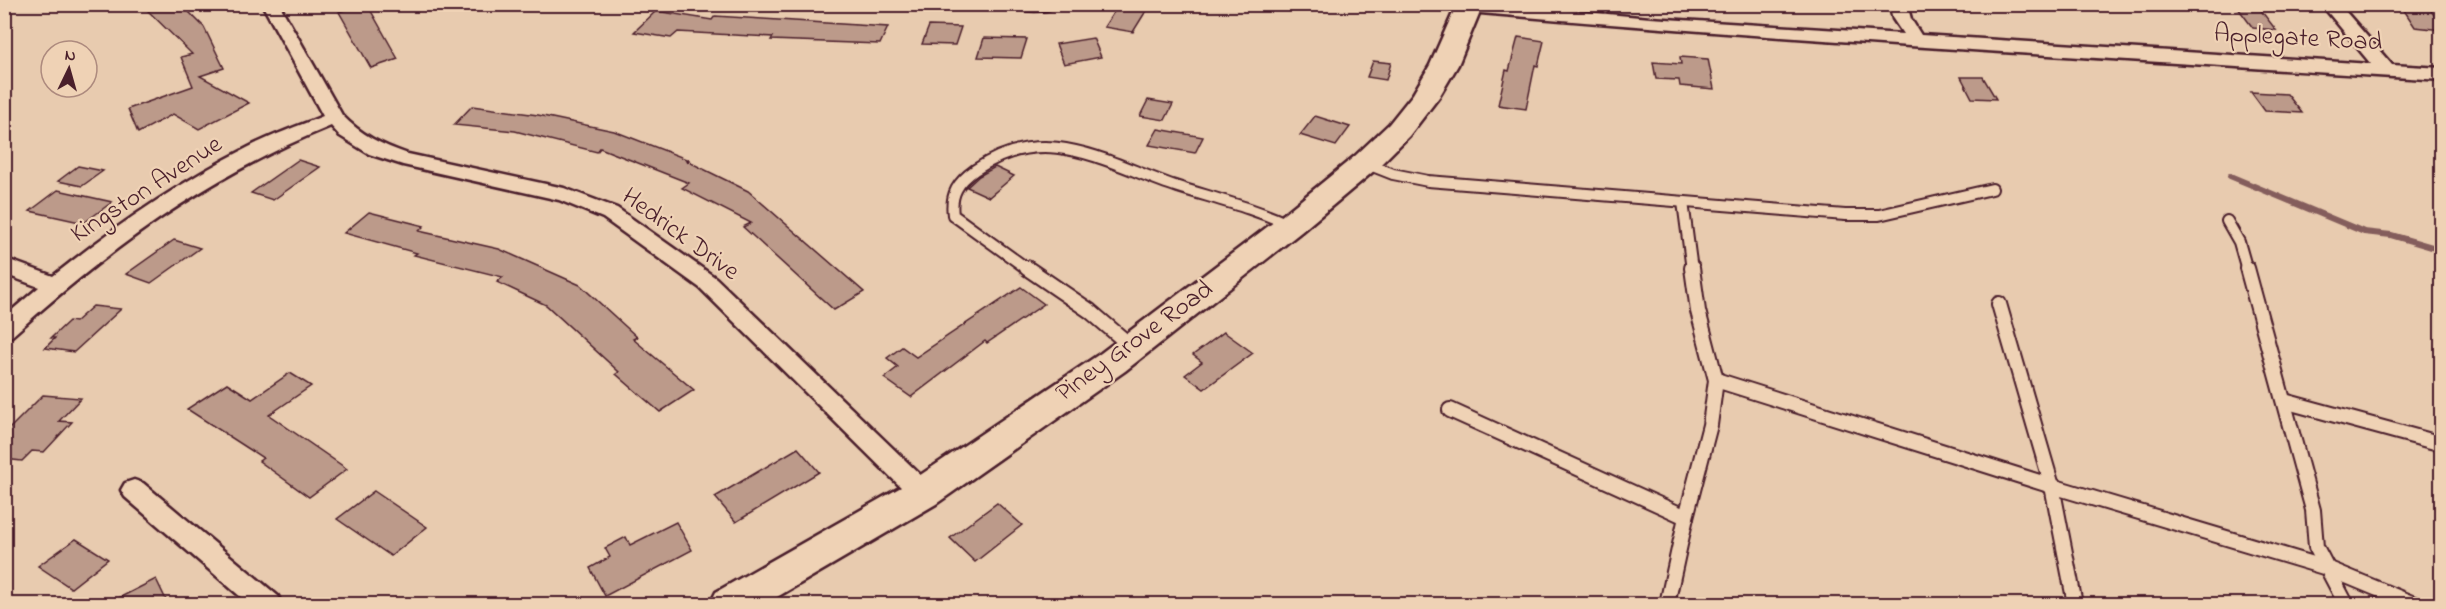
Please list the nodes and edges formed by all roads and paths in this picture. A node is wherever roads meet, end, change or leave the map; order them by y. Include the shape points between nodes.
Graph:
1 (270, 4) edge
2 (1020, 4) edge
3 (1050, 4) edge
4 (1898, 4) edge
5 (2329, 4) edge
6 (1470, 6) edge
7 (1917, 42) junction
8 (2386, 70) junction
9 (2442, 74) edge
10 (334, 118) junction
11 (1365, 163) junction
12 (1992, 189) dead end
13 (1683, 202) junction
14 (2227, 221) dead end
15 (1290, 225) junction
16 (4, 266) edge
17 (54, 285) junction
18 (1999, 304) dead end
19 (4, 330) edge
20 (1133, 347) junction
21 (1716, 380) junction
22 (2284, 401) junction
23 (1450, 410) dead end
24 (2442, 444) edge
25 (2052, 486) junction
26 (134, 490) dead end
27 (923, 493) junction
28 (1686, 517) junction
29 (2327, 568) junction
30 (268, 604) edge
31 (730, 604) edge
32 (1667, 604) edge
33 (2075, 604) edge
34 (2346, 604) edge
35 (2414, 604) edge

1 - 10 street, Hedrick Drive
2 - 3 street
4 - 7 street via 1902,19
5 - 8 street
6 - 7 street, Applegate Road
6 - 11 main road, Piney Grove Road via 1425,97
7 - 8 street, Applegate Road
8 - 9 street, Applegate Road
10 - 17 street, Kingston Avenue via 256,152 211,177
10 - 27 street, Hedrick Drive via 347,132 375,150 564,195 610,213 708,283
11 - 13 lane via 1428,181
11 - 15 main road, Piney Grove Road
12 - 13 lane via 1879,215
13 - 21 lane via 1698,311
14 - 22 lane via 2238,243
15 - 20 main road, Piney Grove Road
15 - 20 lane via 1263,212 1176,186 1080,150 1023,149 991,159 965,177 951,199 953,215 975,235 1082,306
16 - 17 street
17 - 19 street, Kingston Avenue
18 - 25 lane
20 - 27 main road, Piney Grove Road
21 - 25 lane
21 - 28 lane via 1710,425
22 - 24 lane
22 - 29 lane via 2313,510 2316,547
23 - 28 lane
25 - 29 lane
25 - 33 lane
26 - 30 street
27 - 31 main road, Piney Grove Road
28 - 32 lane
29 - 34 lane
29 - 35 lane

